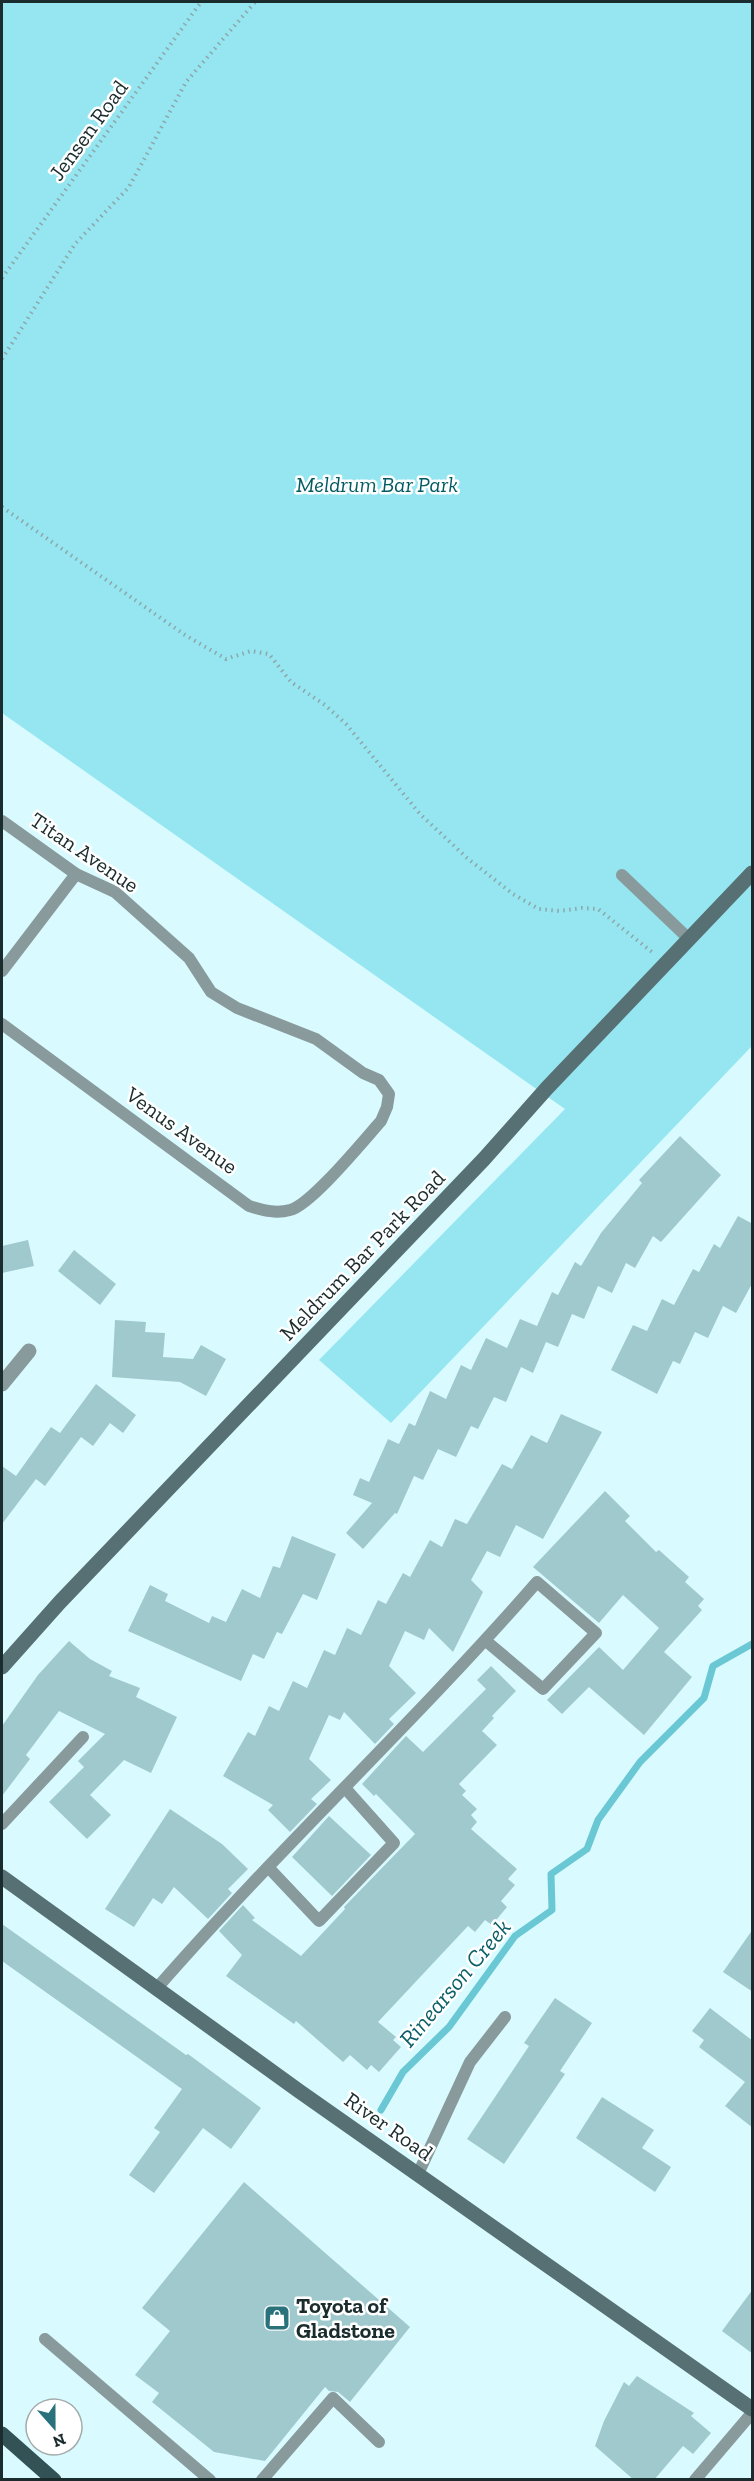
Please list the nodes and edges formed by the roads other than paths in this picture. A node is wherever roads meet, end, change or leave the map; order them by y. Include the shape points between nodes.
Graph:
1 (2, 821) edge
2 (753, 873) edge
3 (76, 874) junction
4 (622, 875) dead end
5 (689, 939) junction
6 (2, 971) edge
7 (2, 1024) edge
8 (340, 1166) joint
9 (29, 1351) dead end
10 (2, 1384) edge
11 (486, 1641) junction
12 (2, 1667) edge
13 (83, 1737) dead end
14 (345, 1788) junction
15 (2, 1824) edge
16 (268, 1867) junction
17 (2, 1877) edge
18 (157, 1988) junction
19 (505, 2018) dead end
20 (417, 2174) junction
21 (45, 2339) dead end
22 (753, 2411) edge
23 (2, 2434) edge
24 (379, 2442) dead end
25 (54, 2480) edge
26 (210, 2480) edge
27 (262, 2480) edge
28 (695, 2480) edge

1 - 3 lane, Titan Avenue
2 - 5 street, Meldrum Bar Park Road
3 - 6 lane
3 - 8 lane, Titan Avenue via 115,892 189,958 211,992 237,1008 316,1039 378,1080 389,1094 381,1121
4 - 5 lane
5 - 12 street, Meldrum Bar Park Road
7 - 8 lane, Venus Avenue via 249,1206 275,1213 293,1210
9 - 10 street
11 - 11 lane via 537,1582 596,1633 543,1689
11 - 14 lane
13 - 15 lane
14 - 16 lane
14 - 16 lane via 394,1843 319,1921
16 - 18 lane
17 - 18 street, River Road
18 - 20 street, River Road
19 - 20 lane via 470,2062
20 - 22 street, River Road
21 - 26 lane
22 - 28 lane
23 - 25 main road
24 - 27 lane via 333,2398

